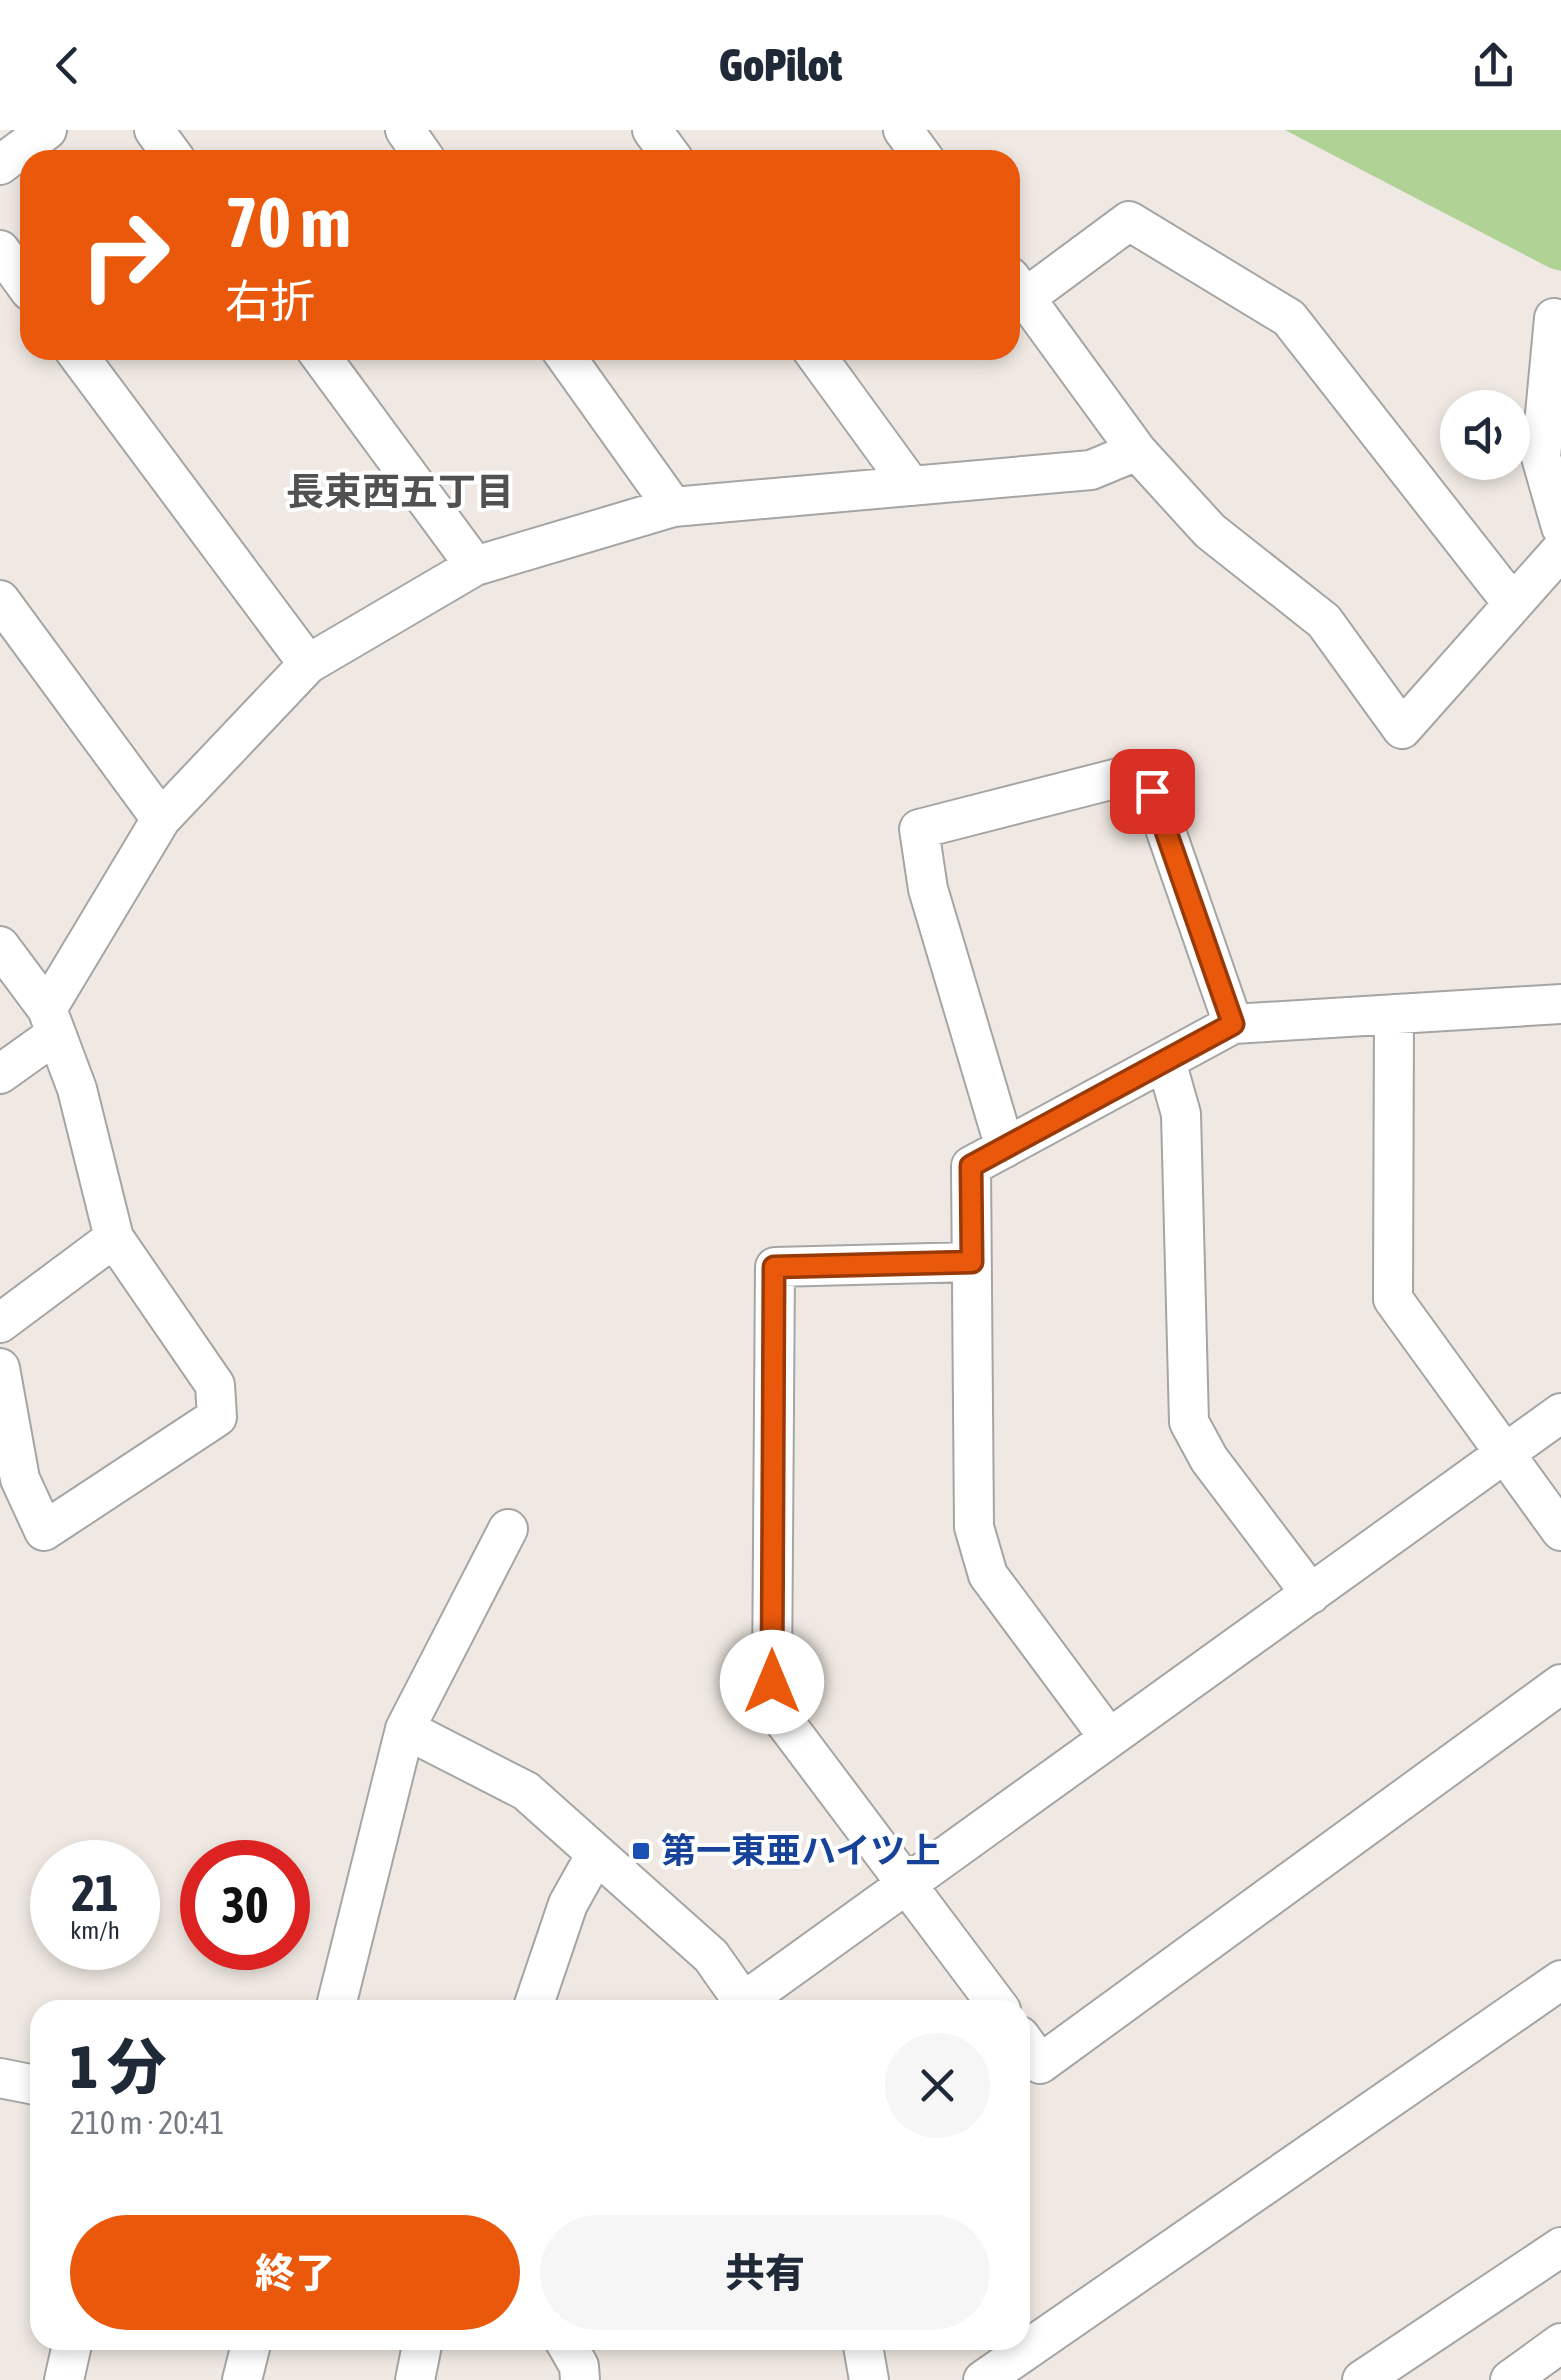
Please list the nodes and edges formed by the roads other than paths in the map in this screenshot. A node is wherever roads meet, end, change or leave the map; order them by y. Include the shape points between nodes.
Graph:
1 (47, 130) edge
2 (20, 150) edge
3 (0, 250) edge
4 (20, 277) edge
5 (1020, 286) edge
6 (1020, 290) edge
7 (1554, 318) dead end
8 (81, 360) edge
9 (323, 360) edge
10 (568, 360) edge
11 (819, 360) edge
12 (1136, 451) junction
13 (911, 486) junction
14 (672, 507) junction
15 (1561, 527) edge
16 (1561, 550) edge
17 (475, 566) junction
18 (0, 600) edge
19 (1512, 604) junction
20 (308, 664) junction
21 (160, 819) junction
22 (0, 946) edge
23 (1561, 1004) edge
24 (1394, 1014) junction
25 (51, 1022) junction
26 (1233, 1024) junction
27 (1166, 1060) junction
28 (0, 1074) edge
29 (1005, 1148) junction
30 (114, 1238) junction
31 (972, 1262) junction
32 (0, 1323) edge
33 (0, 1368) edge
34 (1561, 1413) edge
35 (1505, 1454) junction
36 (508, 1529) dead end
37 (1561, 1532) edge
38 (1311, 1594) junction
39 (1561, 1684) edge
40 (405, 1729) junction
41 (1110, 1738) junction
42 (596, 1854) junction
43 (908, 1883) junction
44 (1561, 1980) edge
45 (337, 2000) edge
46 (535, 2000) edge
47 (742, 2000) edge
48 (754, 2000) edge
49 (994, 2000) edge
50 (1030, 2050) edge
51 (0, 2078) edge
52 (30, 2084) edge
53 (1561, 2246) edge
54 (1561, 2343) edge
55 (1030, 2347) edge
56 (71, 2350) edge
57 (250, 2350) edge
58 (421, 2350) edge
59 (569, 2350) edge
60 (864, 2350) edge
61 (1026, 2350) edge
62 (64, 2380) edge
63 (242, 2380) edge
64 (415, 2380) edge
65 (580, 2380) edge
66 (869, 2380) edge
67 (983, 2380) edge
68 (1362, 2380) edge
69 (1510, 2380) edge

1 - 2 street
3 - 4 street
5 - 19 street via 1130,222 1290,318
6 - 12 street
7 - 15 street via 1542,457
8 - 20 street
9 - 17 street
10 - 14 street
11 - 13 street
12 - 13 street via 1090,470
12 - 19 street via 1210,532 1324,621 1402,729
13 - 14 street
14 - 17 street
16 - 19 street
17 - 20 street
18 - 21 street
20 - 21 street
21 - 25 street
22 - 25 street
23 - 24 street
24 - 26 street
24 - 35 street via 1394,1299
25 - 28 street
25 - 30 street via 77,1090
26 - 27 street
26 - 29 street via 1152,791 1130,775 919,829 928,889
27 - 29 street
27 - 38 street via 1181,1114 1189,1422 1209,1459
29 - 31 street via 971,1166
30 - 32 street
30 - 33 street via 215,1385 217,1417 44,1531 20,1479
31 - 41 street via 974,1527 988,1575
31 - 43 street via 774,1267 772,1682 778,1713
34 - 35 street
35 - 37 street
35 - 38 street
36 - 40 street
38 - 41 street
39 - 50 street via 1040,2064
40 - 42 street via 526,1791
40 - 45 street
41 - 43 street
42 - 46 street via 568,1904
42 - 47 street via 711,1956
43 - 48 street
43 - 49 street
44 - 55 street
51 - 52 street
53 - 68 street
54 - 69 street
56 - 62 street
57 - 63 street
58 - 64 street
59 - 65 street
60 - 66 street
61 - 67 street

